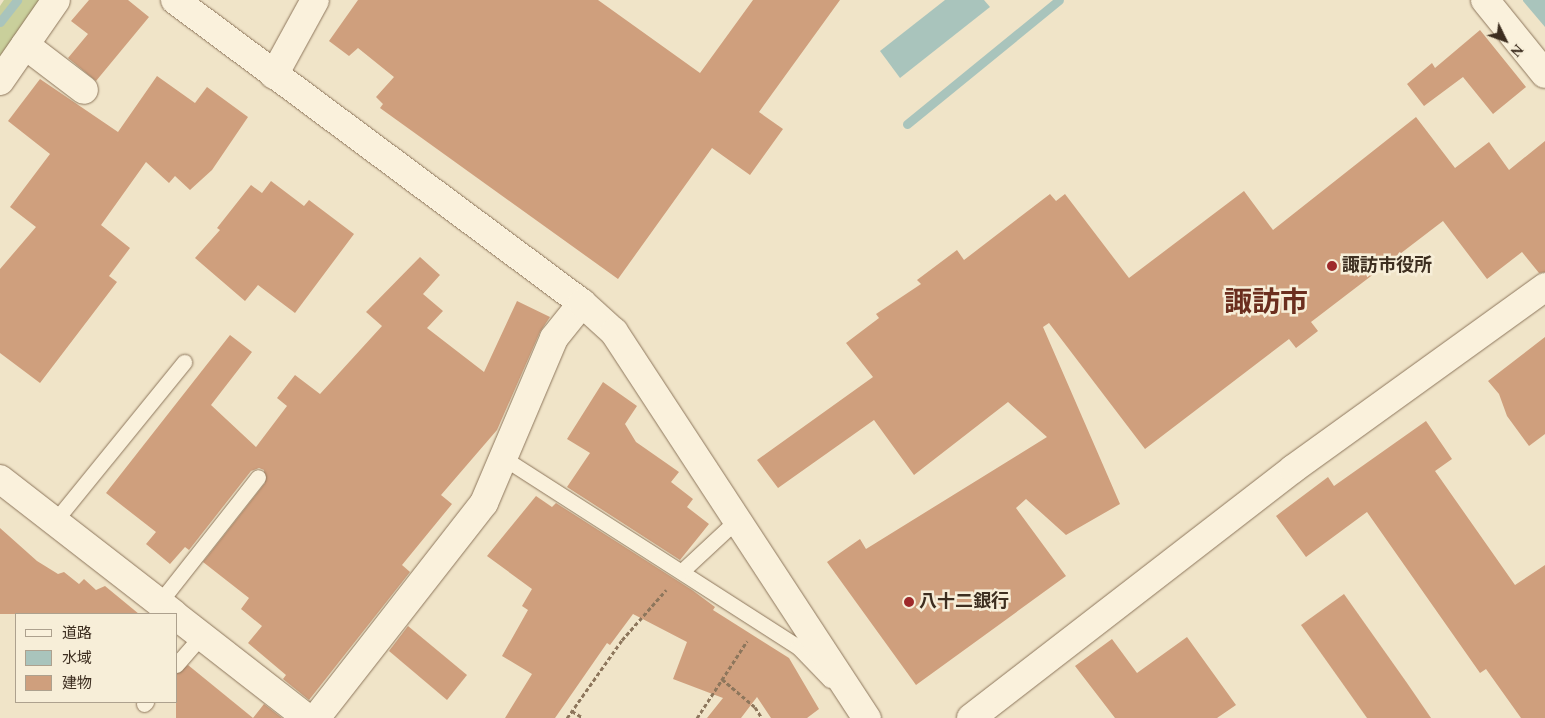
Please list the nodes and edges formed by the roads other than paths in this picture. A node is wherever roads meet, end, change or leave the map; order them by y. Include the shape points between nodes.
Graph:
1 (56, 0) edge
2 (176, 0) edge
3 (315, 0) edge
4 (1485, 0) edge
5 (25, 45) junction
6 (1545, 74) edge
7 (274, 75) junction
8 (0, 81) edge
9 (84, 90) dead end
10 (1545, 287) edge
11 (582, 304) junction
12 (184, 362) dead end
13 (502, 456) junction
14 (258, 477) dead end
15 (0, 479) edge
16 (738, 519) junction
17 (55, 522) junction
18 (682, 571) junction
19 (170, 611) edge
20 (178, 617) edge
21 (201, 636) junction
22 (178, 663) edge
23 (865, 717) edge
24 (307, 718) edge
25 (316, 718) edge
26 (971, 718) edge

1 - 5 street
2 - 7 street
3 - 7 street
4 - 6 street
5 - 8 street
5 - 9 street
7 - 11 street
10 - 26 street via 1293,470
11 - 13 street via 554,338
11 - 16 street via 614,332
12 - 17 lane
13 - 18 lane
13 - 25 street via 484,503
14 - 19 lane
15 - 17 street
16 - 18 lane
16 - 23 street
17 - 19 street
18 - 23 lane via 798,647
20 - 21 street
21 - 22 lane
21 - 24 street

